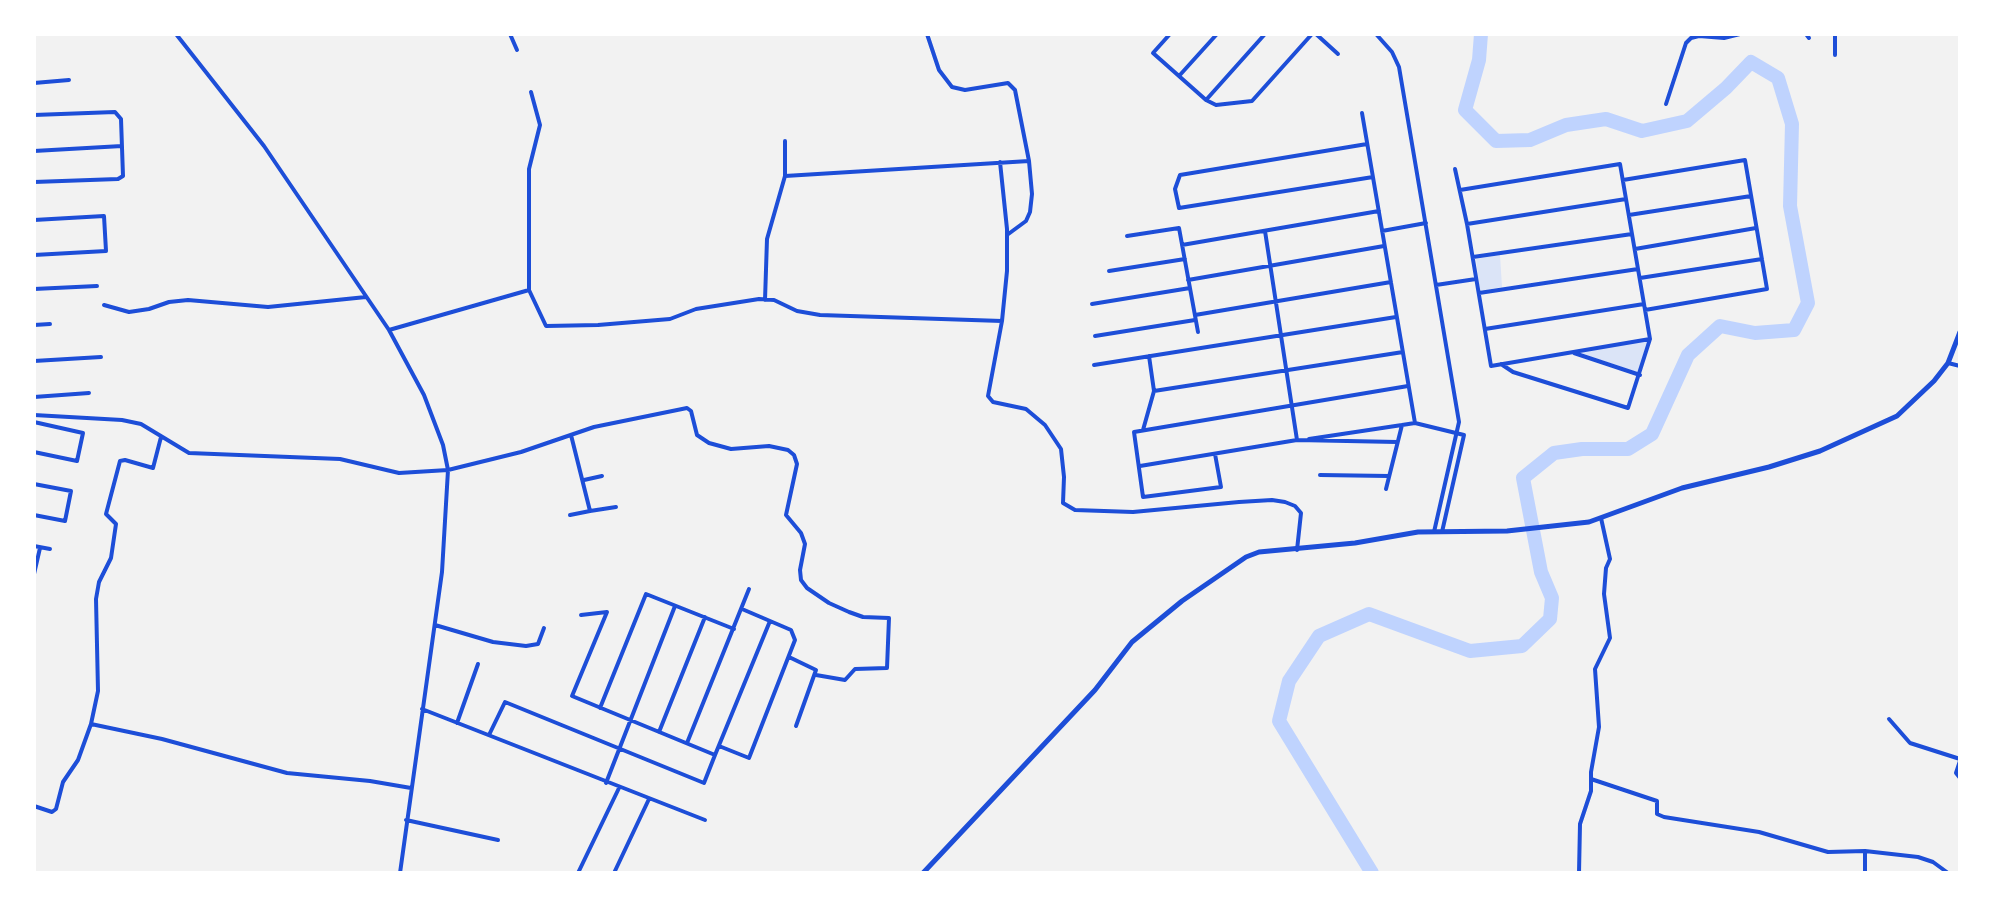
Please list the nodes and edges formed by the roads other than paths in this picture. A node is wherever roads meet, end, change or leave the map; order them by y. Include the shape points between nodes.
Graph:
1 (176, 34) edge
2 (510, 34) edge
3 (927, 34) edge
4 (1170, 34) edge
5 (1217, 34) edge
6 (1265, 34) edge
7 (1314, 34) edge
8 (1376, 34) edge
9 (1740, 34) edge
10 (1835, 34) edge
11 (517, 50) dead end
12 (1338, 54) dead end
13 (1835, 55) dead end
14 (1179, 76) junction
15 (69, 80) dead end
16 (34, 83) edge
17 (531, 92) dead end
18 (1206, 100) junction
19 (1666, 104) dead end
20 (1362, 113) dead end
21 (34, 115) edge
22 (785, 141) dead end
23 (1367, 144) junction
24 (122, 146) junction
25 (34, 151) edge
26 (1029, 161) junction
27 (1000, 162) junction
28 (1455, 169) dead end
29 (785, 176) junction
30 (1373, 177) junction
31 (1622, 180) junction
32 (34, 182) edge
33 (1460, 190) junction
34 (1751, 196) junction
35 (1626, 199) junction
36 (1379, 211) junction
37 (1629, 215) junction
38 (34, 220) edge
39 (1426, 223) junction
40 (1467, 224) junction
41 (1756, 228) junction
42 (1265, 231) junction
43 (1382, 231) junction
44 (1632, 234) junction
45 (1007, 235) junction
46 (1127, 236) dead end
47 (1182, 245) junction
48 (1384, 246) junction
49 (1635, 249) junction
50 (34, 255) edge
51 (1473, 257) junction
52 (1185, 259) junction
53 (1762, 259) junction
54 (1271, 265) junction
55 (1638, 269) junction
56 (1109, 271) dead end
57 (1640, 278) junction
58 (1476, 279) junction
59 (1188, 280) junction
60 (1391, 282) junction
61 (1436, 285) junction
62 (97, 286) dead end
63 (1190, 288) junction
64 (34, 289) edge
65 (529, 290) junction
66 (1479, 293) junction
67 (366, 297) junction
68 (765, 300) junction
69 (1277, 301) junction
70 (1092, 304) dead end
71 (104, 305) dead end
72 (1645, 307) junction
73 (1195, 317) junction
74 (1397, 317) junction
75 (1002, 321) junction
76 (50, 324) dead end
77 (34, 325) edge
78 (1485, 329) junction
79 (389, 330) junction
80 (1198, 332) dead end
81 (1960, 332) edge
82 (1282, 335) junction
83 (1095, 336) dead end
84 (1650, 339) junction
85 (1403, 352) junction
86 (1571, 352) junction
87 (1149, 356) junction
88 (101, 357) dead end
89 (34, 361) edge
90 (1948, 363) junction
91 (1501, 364) junction
92 (1094, 365) dead end
93 (1960, 366) edge
94 (1285, 371) junction
95 (1640, 375) junction
96 (1408, 386) junction
97 (1154, 391) junction
98 (89, 393) dead end
99 (34, 397) edge
100 (1291, 405) junction
101 (34, 415) edge
102 (34, 422) edge
103 (1415, 423) junction
104 (1402, 425) junction
105 (1143, 430) junction
106 (1457, 433) junction
107 (571, 435) junction
108 (161, 437) junction
109 (1297, 440) junction
110 (1397, 442) junction
111 (34, 452) edge
112 (1215, 454) junction
113 (1138, 466) junction
114 (448, 470) junction
115 (1320, 475) dead end
116 (602, 476) dead end
117 (1389, 476) junction
118 (584, 480) junction
119 (34, 484) edge
120 (1386, 489) dead end
121 (616, 507) dead end
122 (590, 511) junction
123 (34, 515) edge
124 (570, 515) dead end
125 (1601, 518) junction
126 (1434, 532) junction
127 (1442, 532) junction
128 (37, 547) edge
129 (50, 549) dead end
130 (1297, 550) junction
131 (34, 574) edge
132 (749, 589) dead end
133 (675, 606) junction
134 (742, 609) junction
135 (581, 615) dead end
136 (705, 617) junction
137 (770, 621) junction
138 (435, 625) junction
139 (544, 628) dead end
140 (734, 629) junction
141 (789, 657) junction
142 (478, 664) dead end
143 (816, 675) junction
144 (600, 708) junction
145 (422, 709) junction
146 (1889, 719) dead end
147 (629, 720) junction
148 (457, 723) junction
149 (91, 724) junction
150 (796, 726) dead end
151 (659, 732) junction
152 (489, 735) junction
153 (687, 743) junction
154 (719, 746) junction
155 (619, 748) junction
156 (715, 755) junction
157 (1960, 760) edge
158 (1960, 778) edge
159 (1591, 779) junction
160 (606, 783) junction
161 (411, 788) junction
162 (619, 788) junction
163 (649, 799) junction
164 (34, 806) edge
165 (406, 820) junction
166 (705, 820) dead end
167 (498, 840) dead end
168 (1865, 851) junction
169 (400, 873) edge
170 (578, 873) edge
171 (614, 873) edge
172 (923, 873) edge
173 (1579, 873) edge
174 (1865, 873) edge
175 (1948, 873) edge

1 - 67 street via 264,146
2 - 11 street
3 - 26 street via 939,70 952,87 1013,86
4 - 14 street via 1153,53
5 - 14 street
6 - 18 street
7 - 12 street
7 - 18 street via 1252,101 1216,105
8 - 39 street via 1399,67
9 - 19 street via 1691,38
10 - 13 street
14 - 18 street
15 - 16 street
17 - 65 street via 540,125 529,169
20 - 23 street
21 - 24 street via 115,112 121,119
22 - 29 street
23 - 30 street
23 - 30 street via 1180,175 1175,189 1179,208
24 - 25 street
24 - 32 street via 121,179
26 - 27 street
26 - 45 street via 1030,212
27 - 29 street
27 - 45 street
28 - 33 street
29 - 68 street via 767,239
30 - 36 street
31 - 33 street via 1620,164
31 - 34 street via 1745,160
31 - 35 street
33 - 40 street
34 - 37 street
34 - 41 street
35 - 37 street
35 - 40 street
36 - 42 street
36 - 43 street
37 - 44 street
38 - 50 street via 104,216 106,251
39 - 43 street
39 - 61 street
40 - 51 street
41 - 49 street
41 - 53 street
42 - 47 street
42 - 54 street
43 - 48 street
44 - 49 street
44 - 51 street
45 - 75 street
46 - 47 street via 1179,228
47 - 52 street
48 - 54 street
48 - 60 street
49 - 55 street
51 - 58 street
52 - 56 street
52 - 59 street
53 - 57 street
53 - 72 street via 1767,289
54 - 59 street
54 - 69 street
55 - 57 street
55 - 66 street
57 - 72 street
58 - 61 street
58 - 66 street
59 - 63 street
60 - 69 street
60 - 74 street
61 - 106 street
62 - 64 street
63 - 70 street
63 - 73 street
65 - 68 street via 550,327 670,319 696,309
65 - 79 street
66 - 78 street
67 - 71 street via 268,307 188,300 129,312
67 - 79 street
68 - 75 street via 820,315
69 - 73 street
69 - 82 street
72 - 78 street
72 - 84 street
73 - 80 street
73 - 83 street
74 - 82 street
74 - 85 street
75 - 130 street via 988,396 993,402 1026,409 1045,425 1061,449 1066,505 1075,510 1133,512 1272,500 1301,513
76 - 77 street
78 - 91 street via 1491,366
79 - 114 street via 436,420
81 - 90 street
82 - 87 street
82 - 94 street
84 - 86 street
84 - 95 street
85 - 94 street
85 - 96 street
86 - 91 street
86 - 95 street
87 - 92 street
87 - 97 street
88 - 89 street
90 - 93 street
90 - 125 street via 1886,423 1820,451 1682,488
91 - 95 street via 1628,408
94 - 97 street
94 - 100 street
96 - 100 street
96 - 103 street
97 - 105 street
98 - 99 street
100 - 105 street
100 - 109 street
101 - 108 street via 132,422
102 - 111 street via 83,433 77,461
103 - 104 street
103 - 106 street
104 - 109 street
104 - 110 street
105 - 113 street via 1134,432
106 - 126 street
106 - 127 street via 1464,435
107 - 114 street
107 - 118 street
107 - 143 street via 687,408 697,435 709,443 731,449 769,446 794,455 797,464 786,515 805,544 801,580 849,612 889,618 887,668 855,669 845,680
108 - 114 street via 197,454 340,459 399,473
108 - 149 street via 153,468 120,461 106,514 116,524 96,599 98,691
109 - 110 street
109 - 112 street
110 - 117 street
112 - 113 street
112 - 113 street via 1221,487 1143,497
114 - 138 street
115 - 117 street
116 - 118 street
117 - 120 street
118 - 122 street
119 - 123 street via 71,491 65,521
121 - 122 street
122 - 124 street
125 - 127 street via 1545,528
125 - 159 street via 1610,559 1604,594 1610,638 1595,669 1599,727
126 - 127 street
126 - 130 street
128 - 129 street
128 - 131 street
130 - 172 street via 1246,557 1132,642 1095,690
132 - 134 street
133 - 136 street
133 - 144 street via 646,594
133 - 147 street
134 - 137 street
134 - 140 street
135 - 144 street via 607,612 572,696
136 - 140 street
136 - 151 street
137 - 141 street via 794,634
137 - 154 street
138 - 139 street via 526,646 538,644
138 - 145 street
140 - 153 street
141 - 143 street via 814,667
141 - 154 street via 749,758
142 - 148 street
143 - 150 street
144 - 147 street
145 - 148 street
145 - 161 street
146 - 157 street via 1910,743
147 - 151 street
147 - 155 street
148 - 152 street
149 - 161 street via 287,773
149 - 164 street via 56,809
151 - 153 street
152 - 155 street via 505,702
152 - 160 street
153 - 156 street
154 - 156 street
155 - 156 street via 704,783
155 - 160 street
157 - 158 street
159 - 168 street via 1657,801 1657,814 1664,817 1759,832 1828,852
159 - 173 street via 1580,824
160 - 162 street
161 - 165 street
162 - 163 street
162 - 170 street
163 - 166 street
163 - 171 street
165 - 167 street
165 - 169 street
168 - 174 street
168 - 175 street via 1918,857

